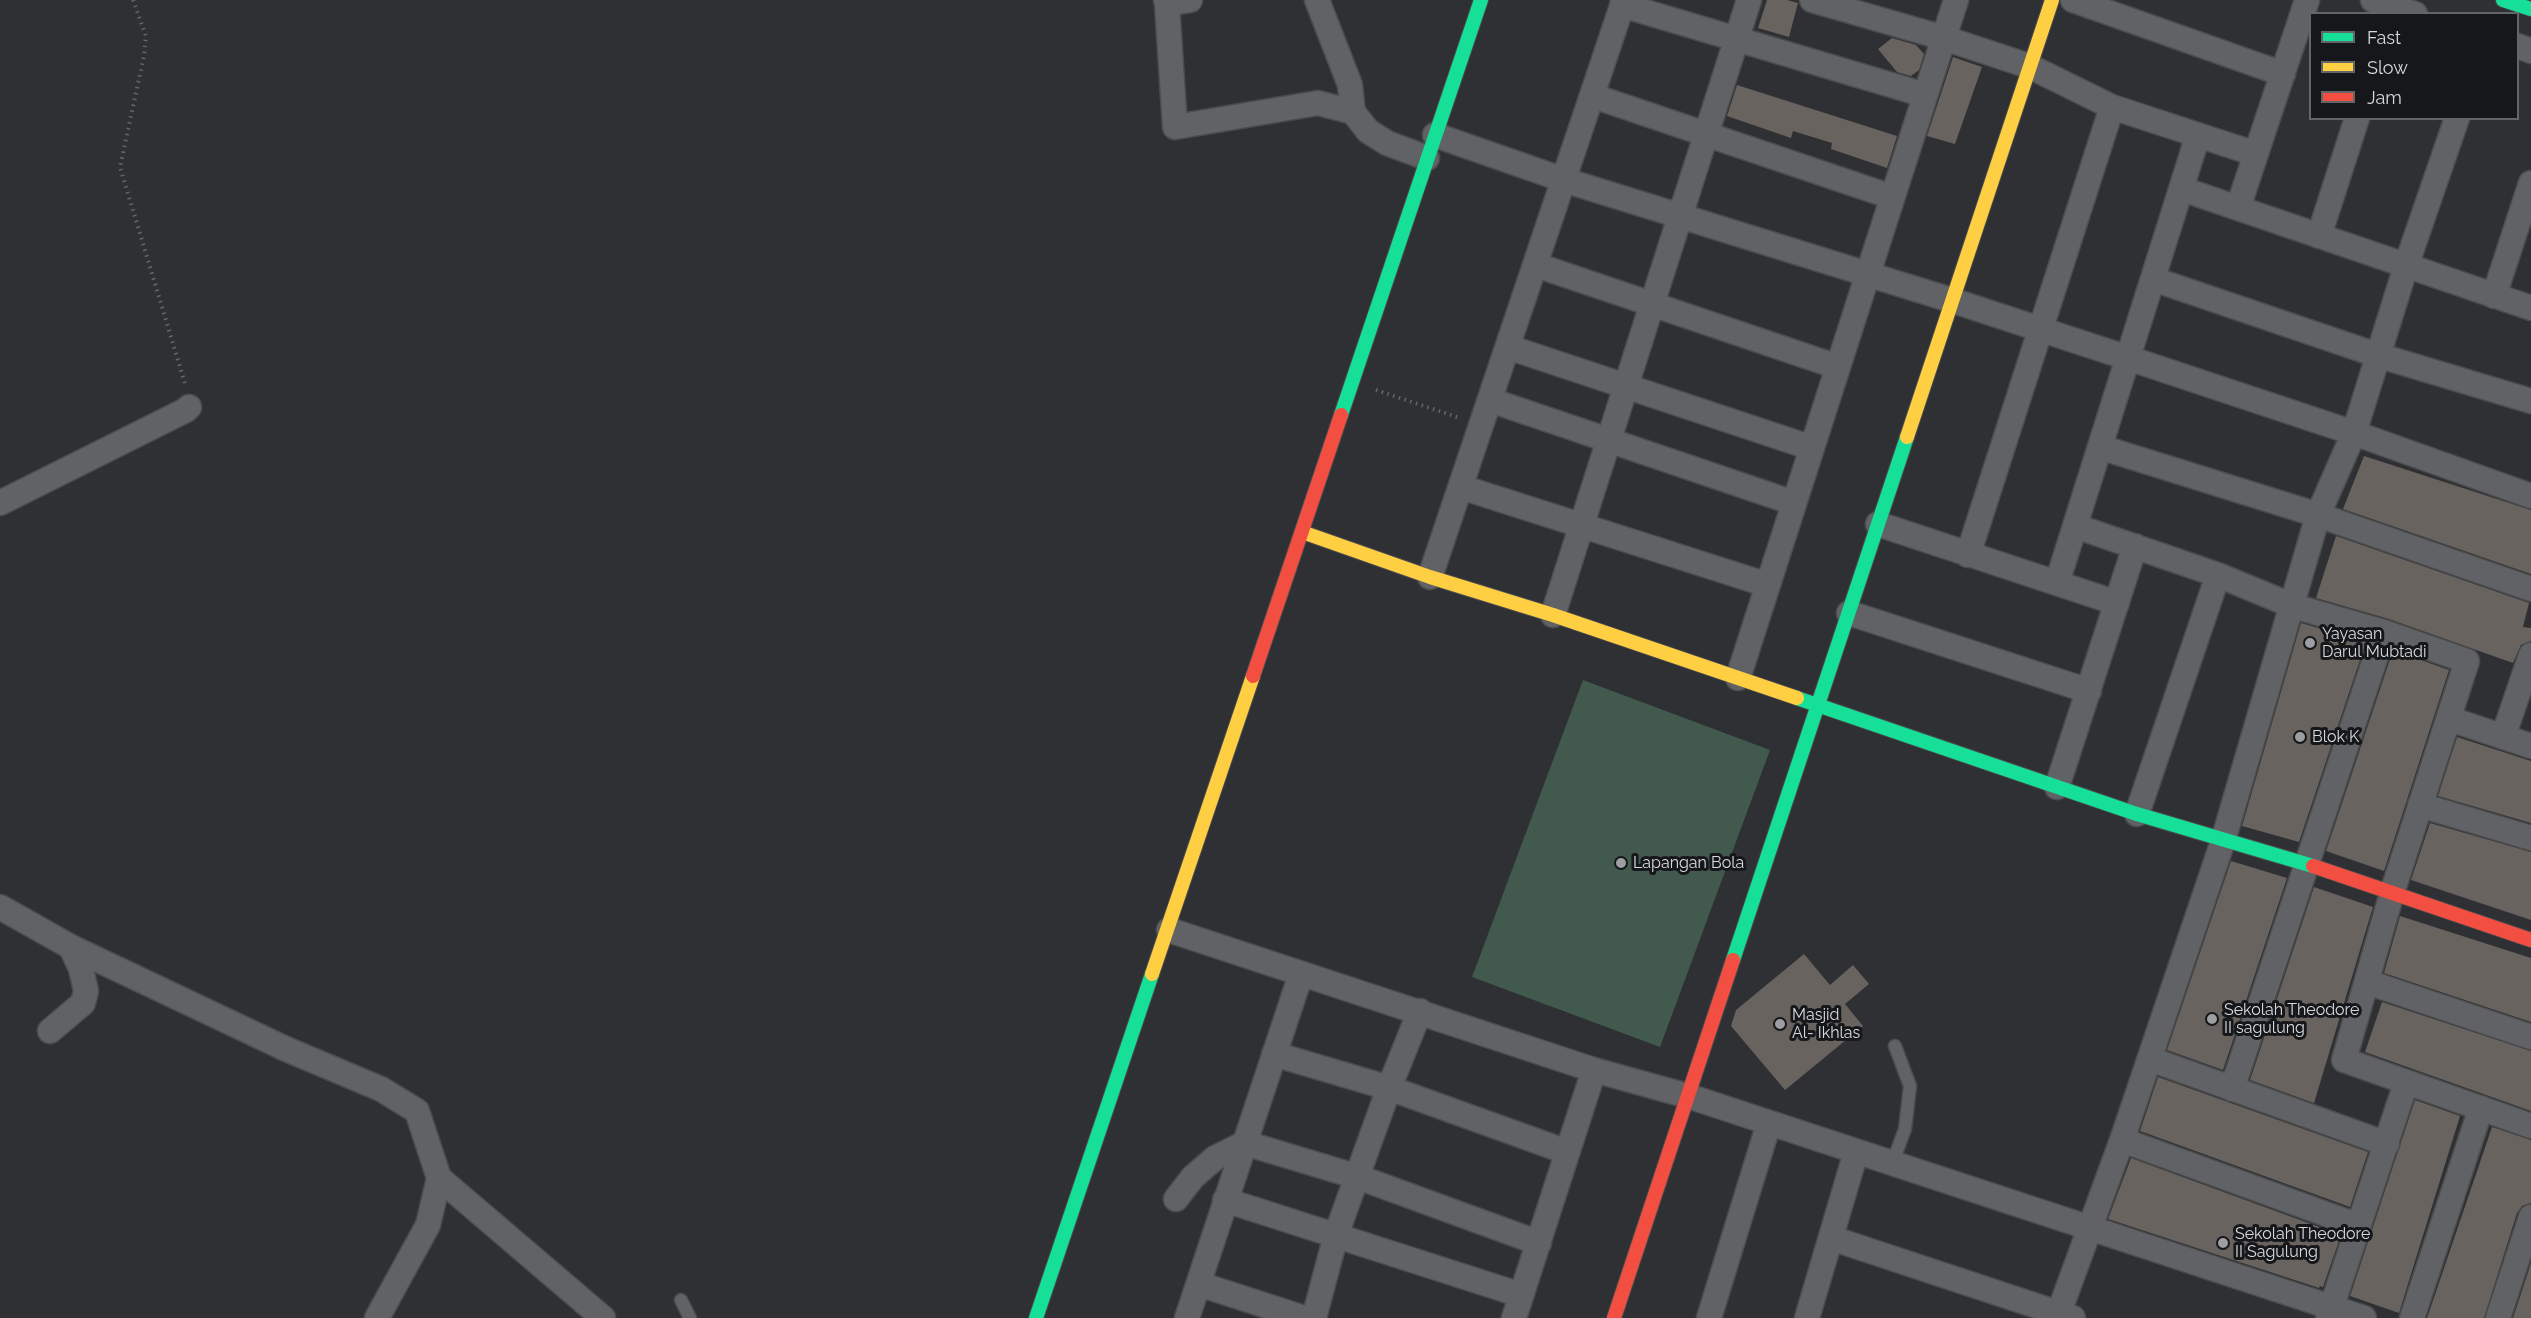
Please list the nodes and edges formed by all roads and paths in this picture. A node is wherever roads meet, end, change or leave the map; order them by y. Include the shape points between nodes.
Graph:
1 (133, 0) edge
2 (1317, 0) edge
3 (1481, 0) edge
4 (1749, 0) edge
5 (1812, 0) edge
6 (1956, 0) edge
7 (2052, 0) edge
8 (2073, 0) edge
9 (2307, 0) edge
10 (2502, 0) edge
11 (1175, 1) edge
12 (1623, 2) edge
13 (2531, 9) edge
14 (1738, 38) junction
15 (1944, 38) junction
16 (2029, 66) junction
17 (2283, 74) junction
18 (1925, 95) junction
19 (1593, 96) junction
20 (2112, 107) junction
21 (1353, 112) junction
22 (2356, 120) edge
23 (2456, 120) edge
24 (1707, 134) junction
25 (1434, 135) junction
26 (2198, 135) junction
27 (2256, 154) junction
28 (1427, 158) junction
29 (1564, 180) junction
30 (2531, 183) edge
31 (2182, 189) junction
32 (1892, 197) junction
33 (2238, 208) junction
34 (1681, 215) junction
35 (2319, 236) junction
36 (1536, 265) junction
37 (2406, 266) junction
38 (1867, 275) junction
39 (2153, 279) junction
40 (2494, 296) junction
41 (1951, 300) junction
42 (1653, 303) junction
43 (2531, 308) edge
44 (2040, 330) junction
45 (1508, 347) junction
46 (2377, 355) junction
47 (2128, 358) junction
48 (1838, 367) junction
49 (1352, 383) junction
50 (1627, 386) junction
51 (1490, 400) junction
52 (2531, 401) edge
53 (189, 406) joint
54 (1482, 425) junction
55 (2354, 433) junction
56 (1610, 439) junction
57 (2100, 447) junction
58 (1812, 448) junction
59 (1461, 487) junction
60 (2531, 496) edge
61 (0, 503) edge
62 (1794, 503) junction
63 (2318, 515) junction
64 (1878, 524) junction
65 (1583, 525) junction
66 (2075, 526) junction
67 (1302, 532) junction
68 (2135, 546) junction
69 (1968, 555) junction
70 (2218, 575) junction
71 (1430, 577) junction
72 (2057, 584) junction
73 (1768, 585) junction
74 (2531, 589) edge
75 (2117, 603) junction
76 (2293, 606) junction
77 (1849, 613) junction
78 (1553, 615) junction
79 (2384, 632) junction
80 (2531, 655) edge
81 (1738, 678) junction
82 (2088, 691) junction
83 (1819, 705) junction
84 (2450, 719) junction
85 (2503, 737) junction
86 (2531, 746) edge
87 (2057, 787) junction
88 (2420, 804) junction
89 (2137, 814) junction
90 (2531, 838) edge
91 (2223, 841) junction
92 (2306, 864) junction
93 (2392, 893) junction
94 (0, 907) edge
95 (1169, 930) junction
96 (2531, 940) edge
97 (71, 947) junction
98 (1301, 974) junction
99 (2367, 982) junction
100 (1420, 1011) junction
101 (51, 1031) dead end
102 (2531, 1037) edge
103 (1895, 1046) dead end
104 (1274, 1054) junction
105 (2150, 1059) junction
106 (1594, 1070) junction
107 (2406, 1083) junction
108 (1389, 1088) junction
109 (2232, 1089) junction
110 (1688, 1096) junction
111 (2481, 1108) junction
112 (1769, 1123) junction
113 (2531, 1126) edge
114 (2122, 1140) junction
115 (1245, 1143) junction
116 (2387, 1144) junction
117 (1567, 1152) junction
118 (1856, 1152) junction
119 (1892, 1164) junction
120 (1358, 1177) junction
121 (439, 1178) junction
122 (1176, 1199) dead end
123 (1225, 1200) junction
124 (2531, 1217) edge
125 (2359, 1226) junction
126 (2090, 1229) junction
127 (1336, 1235) junction
128 (1831, 1238) junction
129 (1539, 1243) junction
130 (1199, 1284) junction
131 (1521, 1295) junction
132 (681, 1300) dead end
133 (2330, 1313) edge
134 (2063, 1316) edge
135 (377, 1318) edge
136 (603, 1318) edge
137 (690, 1318) edge
138 (1036, 1318) edge
139 (1187, 1318) edge
140 (1304, 1318) edge
141 (1314, 1318) edge
142 (1514, 1318) edge
143 (1614, 1318) edge
144 (1709, 1318) edge
145 (1807, 1318) edge
146 (2364, 1318) edge
147 (2412, 1318) edge
148 (2498, 1318) edge

1 - 53 path via 146,36 120,167
2 - 21 street via 1350,86
3 - 25 street
4 - 14 street
5 - 15 street
6 - 15 street
7 - 16 street
8 - 17 street
9 - 17 street
10 - 13 street
11 - 21 street via 1175,127 1317,103
12 - 14 street
12 - 19 street
14 - 18 street
14 - 24 street
15 - 16 street
15 - 18 street
16 - 20 street
16 - 41 street
17 - 27 street
18 - 32 street
19 - 24 street
19 - 29 street
20 - 26 street
20 - 44 street
21 - 28 street via 1368,131 1387,143
22 - 35 street
23 - 37 street
24 - 32 street
24 - 34 street
25 - 28 street
25 - 29 street
26 - 27 street
26 - 31 street
27 - 33 street
28 - 49 street
29 - 34 street
29 - 36 street
30 - 40 street
31 - 33 street
31 - 39 street
32 - 38 street
33 - 35 street
34 - 38 street
34 - 42 street
35 - 37 street
36 - 42 street
36 - 45 street
37 - 40 street
37 - 46 street
38 - 41 street
38 - 48 street
39 - 46 street
39 - 47 street
40 - 43 street
41 - 44 street
41 - 64 street
42 - 48 street
42 - 50 street
44 - 47 street
44 - 69 street
45 - 50 street
45 - 51 street
46 - 52 street
46 - 55 street
47 - 55 street
47 - 57 street
48 - 58 street
49 - 54 path
49 - 67 street
50 - 56 street
50 - 58 street
51 - 54 street
51 - 56 street
53 - 61 street
54 - 59 street
55 - 60 street
55 - 63 street
56 - 62 street
56 - 65 street
57 - 63 street
57 - 66 street
58 - 62 street
59 - 65 street
59 - 71 street
62 - 73 street
63 - 74 street
63 - 76 street
64 - 69 street
64 - 77 street
65 - 73 street
65 - 78 street
66 - 68 street
66 - 72 street
67 - 71 street
67 - 95 street
68 - 70 street
68 - 75 street
69 - 72 street
70 - 76 street
70 - 89 street
71 - 78 street
72 - 75 street
73 - 81 street
75 - 82 street
76 - 79 street
76 - 91 street
77 - 82 street
77 - 83 street
78 - 81 street
79 - 84 street via 2468,661
79 - 92 street
80 - 85 street
81 - 83 street
82 - 87 street
83 - 87 street
83 - 110 street
84 - 85 street
84 - 88 street
85 - 86 street
87 - 89 street
88 - 90 street
88 - 93 street
89 - 91 street
91 - 92 street
91 - 105 street
92 - 93 street
92 - 109 street
93 - 96 street
93 - 99 street
94 - 97 street
95 - 98 street
95 - 138 street
97 - 101 street via 86,992 83,1003
97 - 121 street via 286,1049 381,1089 417,1111
98 - 100 street
98 - 104 street
99 - 102 street
99 - 107 street via 2344,1060
100 - 106 street
100 - 108 street
103 - 119 lane via 1910,1086 1905,1129
104 - 108 street
104 - 115 street
105 - 109 street
105 - 114 street
106 - 110 street
106 - 117 street
107 - 111 street
107 - 116 street
108 - 117 street
108 - 120 street
109 - 116 street
110 - 112 street
110 - 143 street
111 - 113 street
111 - 147 street
112 - 118 street
112 - 144 street
114 - 125 street
114 - 126 street
115 - 120 street
115 - 122 street via 1215,1158
115 - 123 street
116 - 125 street
117 - 129 street
118 - 119 street
118 - 128 street
119 - 126 street
120 - 127 street
120 - 129 street
121 - 135 street via 428,1226
121 - 136 street
123 - 127 street
123 - 130 street
124 - 148 street
125 - 133 street
126 - 133 street
126 - 134 street
127 - 131 street
127 - 141 street
128 - 134 street
128 - 145 street
129 - 131 street
130 - 139 street
130 - 140 street
131 - 142 street
132 - 137 lane
133 - 146 street

